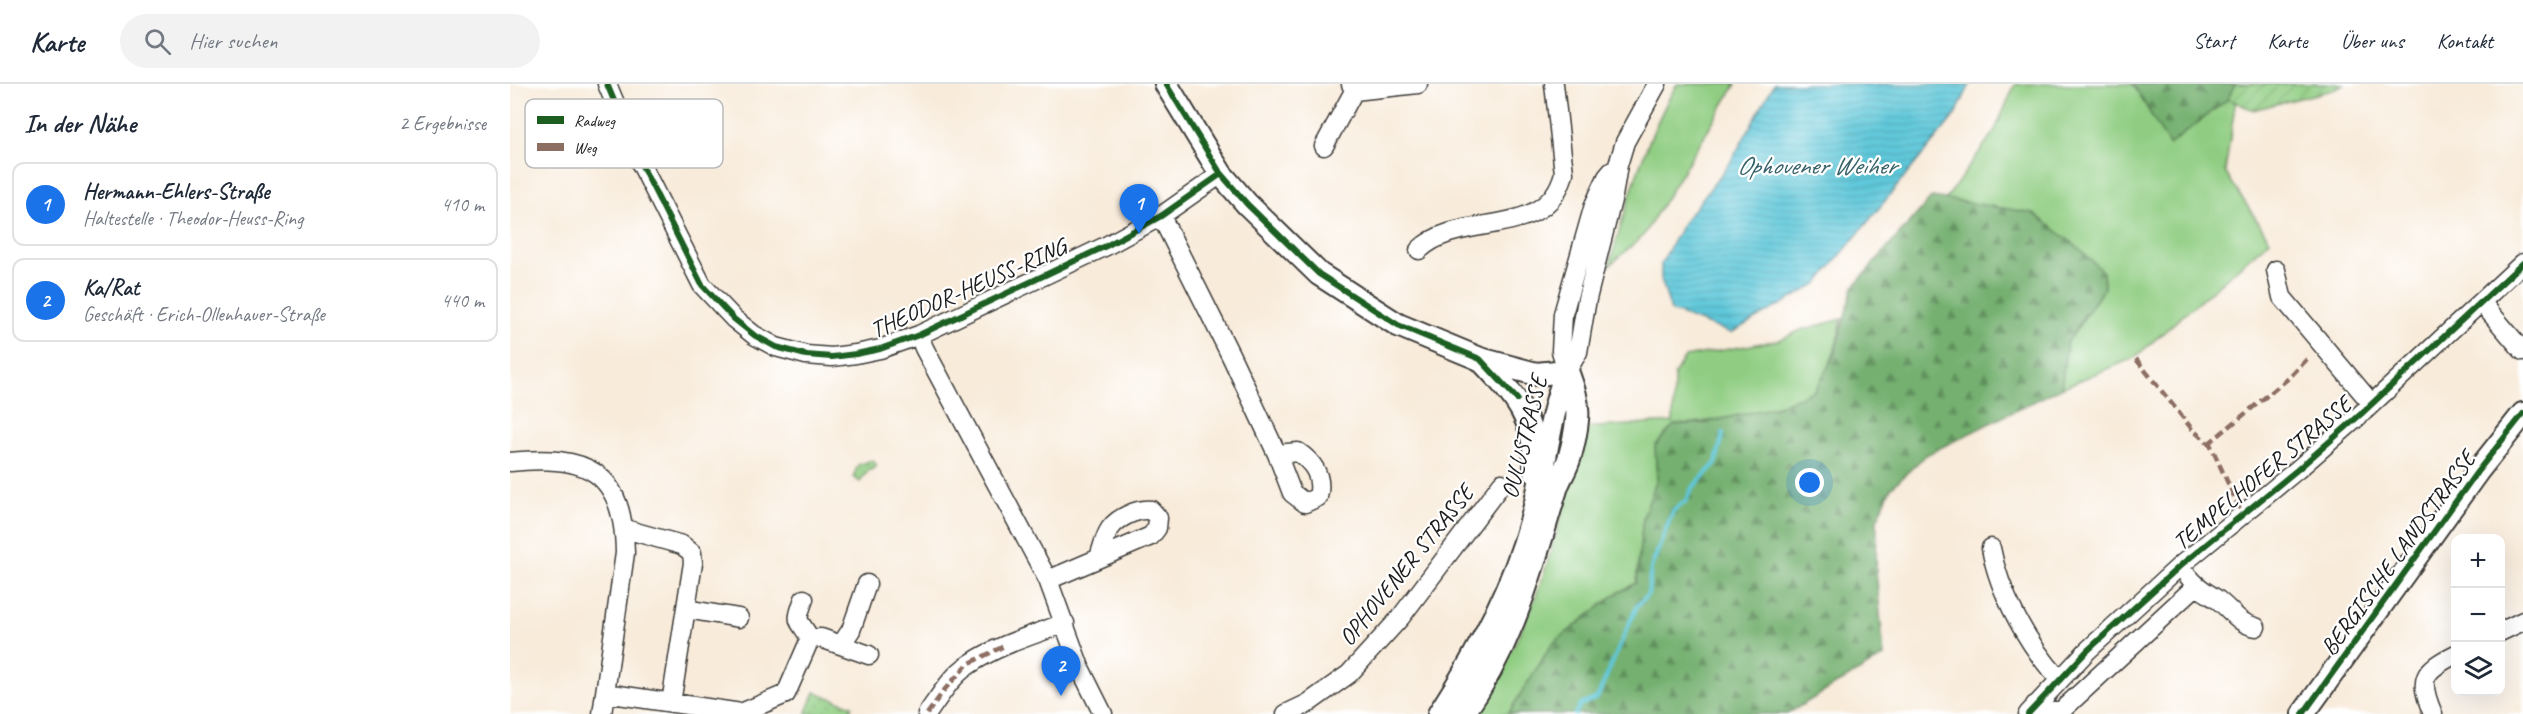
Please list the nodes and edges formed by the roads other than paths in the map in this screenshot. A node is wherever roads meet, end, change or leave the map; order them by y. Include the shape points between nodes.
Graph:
1 (607, 84) edge
2 (1166, 84) edge
3 (1418, 84) edge
4 (1554, 84) edge
5 (1657, 84) edge
6 (1352, 88) edge
7 (613, 99) edge
8 (1324, 146) dead end
9 (643, 168) edge
10 (1221, 174) junction
11 (1161, 216) junction
12 (1419, 250) dead end
13 (2523, 262) edge
14 (2276, 270) dead end
15 (2482, 303) junction
16 (920, 335) junction
17 (2523, 351) edge
18 (1480, 359) junction
19 (1567, 371) junction
20 (2372, 404) junction
21 (2523, 414) edge
22 (1277, 454) dead end
23 (510, 462) edge
24 (1502, 483) dead end
25 (625, 529) junction
26 (1991, 548) dead end
27 (1099, 558) dead end
28 (2181, 565) junction
29 (1048, 580) junction
30 (867, 584) dead end
31 (2196, 586) junction
32 (1504, 592) junction
33 (804, 599) dead end
34 (686, 609) junction
35 (739, 618) dead end
36 (2523, 621) edge
37 (1065, 623) junction
38 (2256, 627) dead end
39 (2505, 630) edge
40 (810, 639) junction
41 (841, 645) junction
42 (869, 655) dead end
43 (2451, 656) edge
44 (2059, 679) junction
45 (605, 693) junction
46 (671, 703) junction
47 (2031, 710) edge
48 (602, 714) edge
49 (927, 714) edge
50 (1103, 714) edge
51 (1286, 714) edge
52 (1439, 714) edge
53 (1463, 714) edge
54 (2303, 714) edge
55 (2433, 714) edge

1 - 7 street, THEODOR-HEUSS-RING
2 - 10 main road
3 - 6 street
4 - 12 street via 1564,172 1552,200 1525,216 1436,238
5 - 19 street via 1625,142 1578,352
6 - 8 street
9 - 16 street, THEODOR-HEUSS-RING via 702,285 754,335 776,347 832,357 880,349
10 - 11 street, THEODOR-HEUSS-RING
10 - 18 main road via 1246,204 1319,274 1398,325
11 - 16 street, THEODOR-HEUSS-RING
11 - 22 street
13 - 15 street, TEMPELHOFER STRASSE
14 - 20 street via 2282,297
15 - 17 street
15 - 20 street, TEMPELHOFER STRASSE
16 - 29 street
18 - 19 main road via 1536,374
18 - 32 main road via 1521,407 1535,459 1532,492
19 - 32 main road, OULUSTRASSE via 1557,396 1532,521 1516,572
19 - 53 main road, OULUSTRASSE via 1576,394 1578,418 1570,456 1509,636
20 - 28 street, TEMPELHOFER STRASSE
21 - 54 main road, BERGISCHE LANDSTRASSE
23 - 25 street via 564,461 600,475 619,507
24 - 51 street, OPHOVENER STRASSE via 1400,618 1349,674 1308,704
25 - 34 street via 682,545 692,553
25 - 45 street
26 - 44 street via 1995,568 2024,630
27 - 29 street
28 - 31 street
28 - 44 street, TEMPELHOFER STRASSE
29 - 37 street
30 - 41 street via 851,630
31 - 38 street via 2247,625
31 - 47 street, TEMPELHOFER STRASSE via 2061,711
32 - 52 main road, OULUSTRASSE via 1461,681
33 - 40 street via 797,617
34 - 35 street
34 - 46 street
36 - 39 street
37 - 49 street via 968,664
37 - 50 street via 1081,670
40 - 41 street via 821,638
40 - 46 street via 786,694 760,707 741,713
41 - 42 street
43 - 55 street via 2426,674 2424,687
44 - 47 street, TEMPELHOFER STRASSE
45 - 46 street
45 - 48 street

